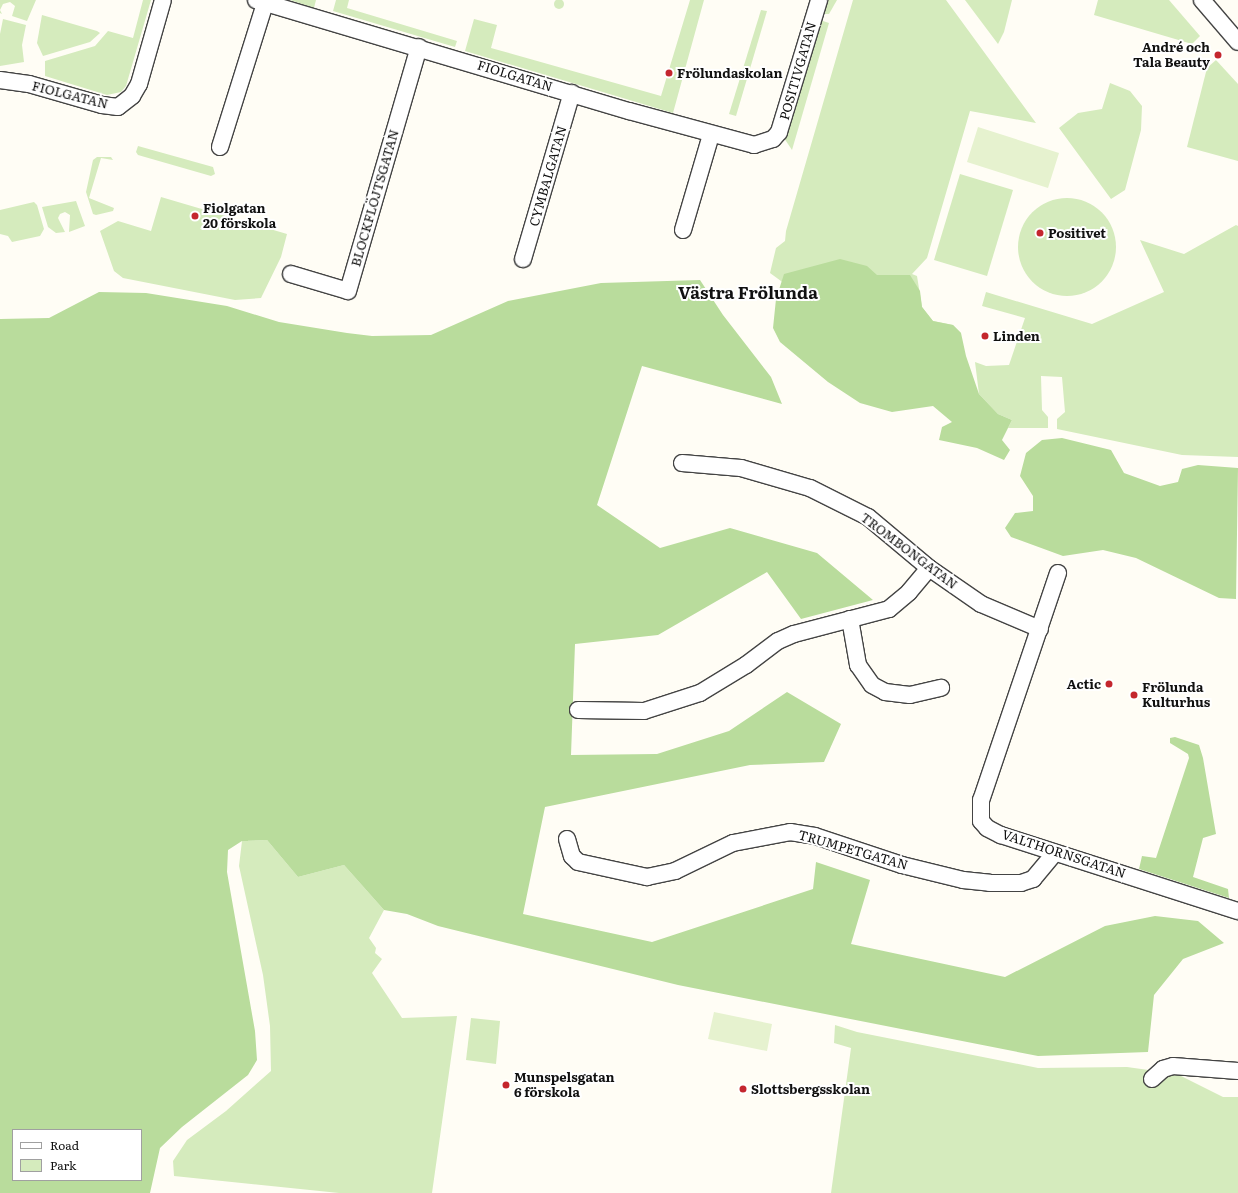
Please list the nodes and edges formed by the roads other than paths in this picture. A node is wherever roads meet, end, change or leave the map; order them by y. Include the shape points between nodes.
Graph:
1 (163, 0) edge
2 (819, 0) edge
3 (1202, 0) edge
4 (261, 1) edge
5 (1238, 42) edge
6 (419, 47) junction
7 (0, 80) edge
8 (572, 93) junction
9 (711, 135) junction
10 (773, 139) joint
11 (220, 147) dead end
12 (683, 230) dead end
13 (523, 259) dead end
14 (291, 274) dead end
15 (682, 463) dead end
16 (929, 568) junction
17 (1058, 573) dead end
18 (850, 619) junction
19 (1040, 629) junction
20 (942, 688) dead end
21 (578, 710) dead end
22 (567, 839) dead end
23 (1055, 853) junction
24 (1238, 911) edge
25 (1238, 1071) edge
26 (1152, 1079) dead end

1 - 7 street, FIOLGATAN via 139,84 125,103 118,107 102,105 29,84
2 - 10 street, POSITIVGATAN via 785,117
3 - 5 street
4 - 6 street, FIOLGATAN
4 - 11 street
6 - 8 street, FIOLGATAN
6 - 14 street, BLOCKFLÖJTSGATAN via 348,291
8 - 9 street, FIOLGATAN
8 - 13 street, CYMBALGATAN
9 - 10 street, FIOLGATAN via 754,145
9 - 12 street
15 - 16 street, TROMBONGATAN via 740,468 810,488 868,516
16 - 18 street via 909,592 889,609
16 - 19 street, TROMBONGATAN via 981,604
17 - 19 street, VALTHORNSGATAN
18 - 20 street via 858,666 872,685 884,692 910,695
18 - 21 street via 794,634 778,641 746,665 700,693 644,711
19 - 23 street, VALTHORNSGATAN via 979,812 981,821 987,828
22 - 23 street, TRUMPETGATAN via 572,856 578,862 647,877 675,871 733,843 790,832 815,836 902,865 963,880 990,883 1021,883 1033,879
23 - 24 street, VALTHORNSGATAN
25 - 26 street via 1172,1066 1163,1069

